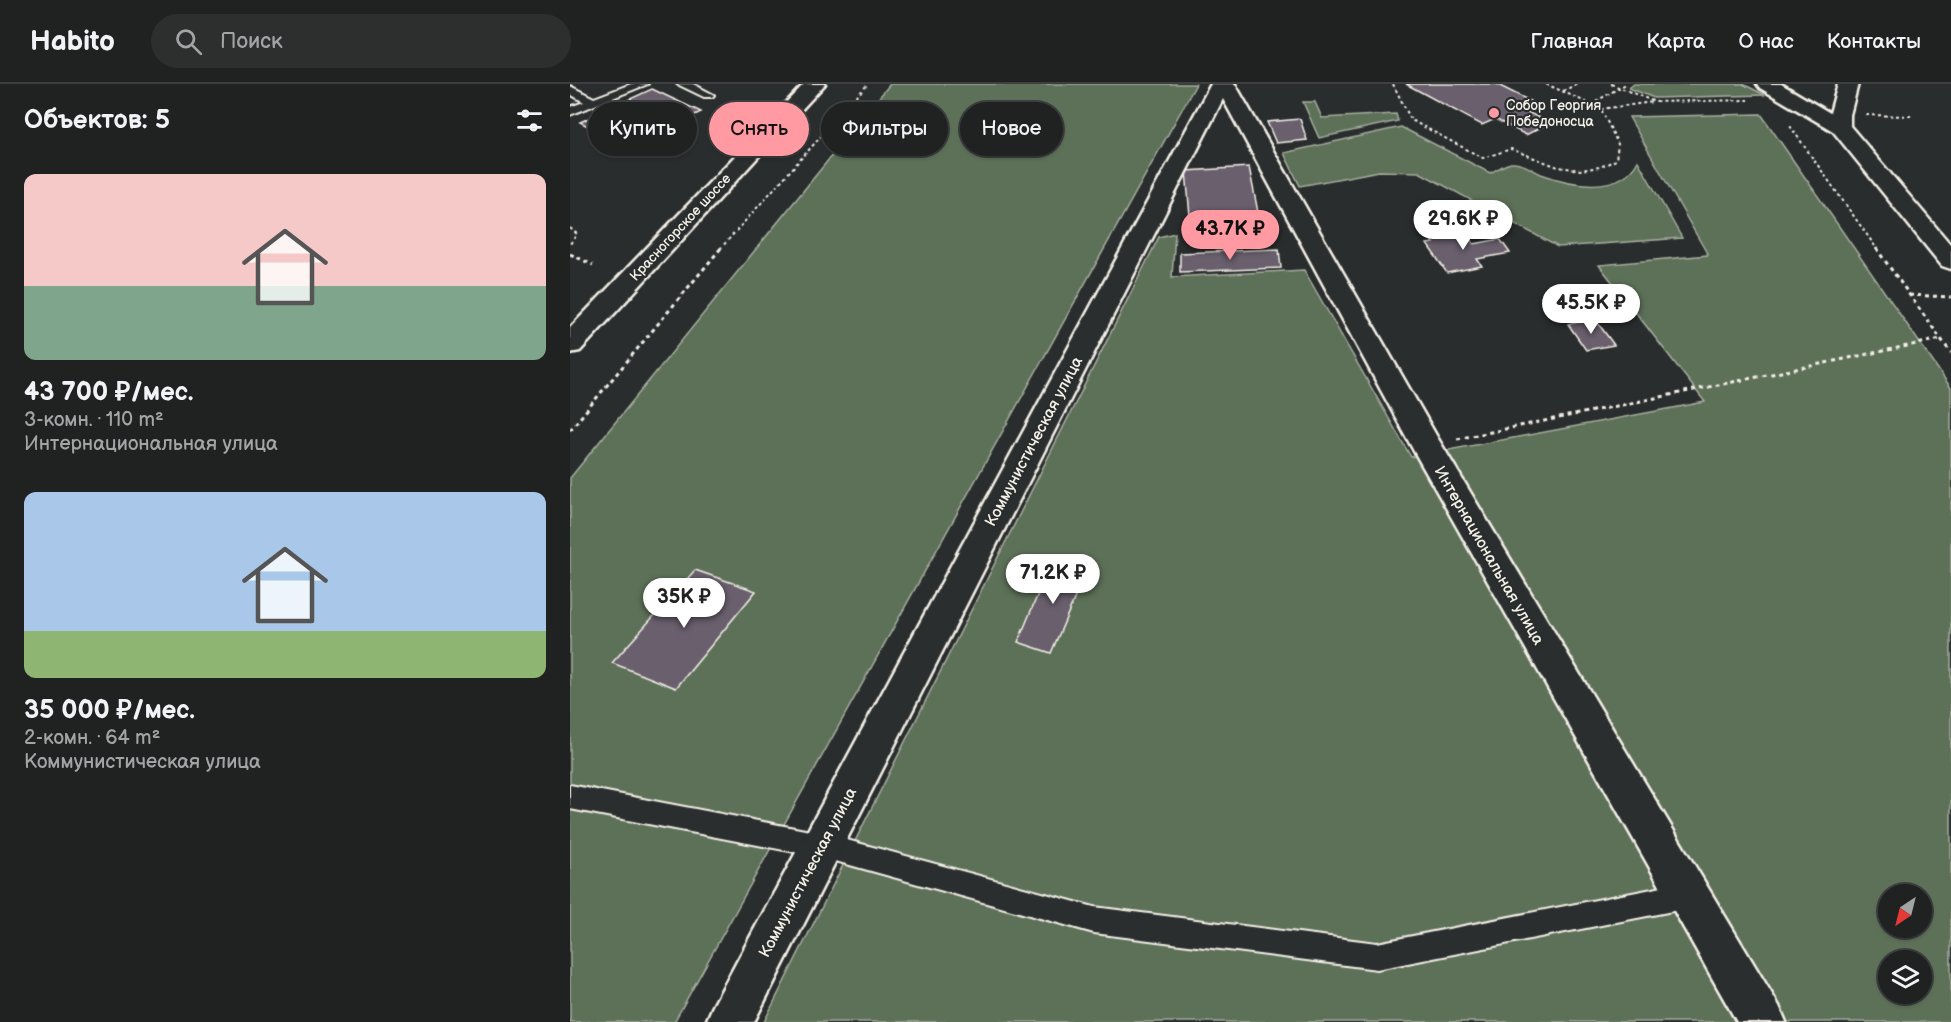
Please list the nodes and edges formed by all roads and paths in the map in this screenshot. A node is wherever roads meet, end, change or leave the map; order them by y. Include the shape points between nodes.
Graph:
1 (642, 84) edge
2 (683, 84) edge
3 (815, 84) edge
4 (868, 84) edge
5 (1223, 84) edge
6 (1393, 84) edge
7 (1546, 84) edge
8 (1556, 84) edge
9 (1577, 84) edge
10 (1611, 84) edge
11 (1626, 84) edge
12 (1848, 84) edge
13 (1552, 87) junction
14 (1621, 88) junction
15 (570, 89) edge
16 (1563, 92) junction
17 (1762, 92) edge
18 (708, 94) dead end
19 (593, 102) joint
20 (1655, 102) junction
21 (588, 104) edge
22 (1591, 104) junction
23 (1601, 109) junction
24 (570, 111) edge
25 (1789, 124) dead end
26 (1840, 127) junction
27 (570, 228) edge
28 (570, 244) edge
29 (570, 254) edge
30 (1951, 261) edge
31 (593, 265) dead end
32 (1909, 296) junction
33 (1951, 297) edge
34 (1941, 339) junction
35 (570, 344) edge
36 (1951, 353) edge
37 (570, 430) edge
38 (1426, 445) junction
39 (570, 797) edge
40 (821, 845) junction
41 (1688, 895) junction
42 (729, 1022) edge
43 (1763, 1022) edge

1 - 19 lane
2 - 18 lane
3 - 35 street, Красногорское шоссе
4 - 37 path via 748,216
5 - 38 street, Интернациональная улица
5 - 40 street, Коммунистическая улица
6 - 23 path via 1411,120 1483,158 1511,149 1558,167 1581,170 1600,168 1616,160 1620,147 1616,134 1603,122
7 - 13 path
8 - 13 path
9 - 16 path
10 - 14 path
11 - 14 path
12 - 26 street
13 - 16 path
14 - 20 path
14 - 22 path
15 - 19 lane
16 - 22 path
17 - 20 path
17 - 26 street
20 - 23 path
21 - 24 lane
22 - 23 path
25 - 32 path
26 - 30 street
27 - 28 path via 578,234
29 - 31 path
32 - 33 path
32 - 34 path
34 - 36 path
34 - 38 path
38 - 41 street, Интернациональная улица
39 - 40 lane
40 - 41 lane via 1094,920 1377,956
40 - 42 street, Коммунистическая улица
41 - 43 street, Интернациональная улица

